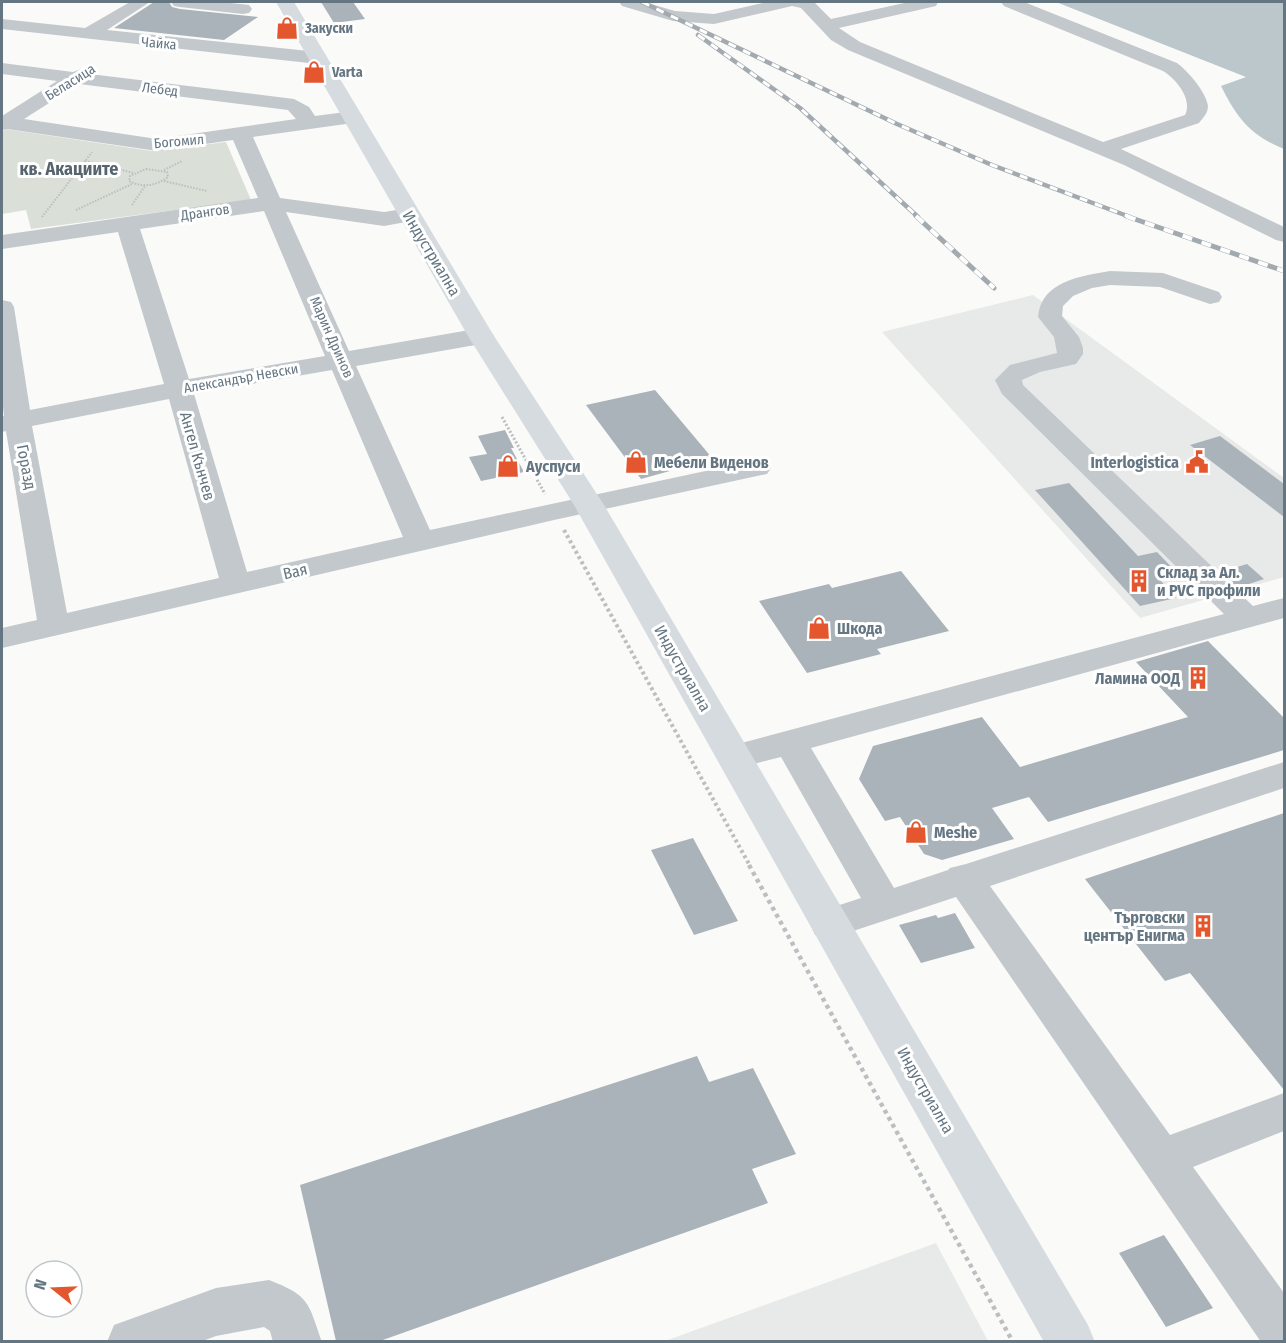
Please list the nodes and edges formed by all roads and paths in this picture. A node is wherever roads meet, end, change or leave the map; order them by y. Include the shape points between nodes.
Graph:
1 (141, 2) edge
2 (180, 2) edge
3 (285, 2) edge
4 (628, 2) edge
5 (787, 2) edge
6 (930, 2) edge
7 (1010, 2) edge
8 (811, 4) edge
9 (243, 9) dead end
10 (2, 24) edge
11 (827, 25) junction
12 (87, 34) junction
13 (136, 40) junction
14 (318, 58) junction
15 (2, 69) edge
16 (75, 79) junction
17 (353, 117) junction
18 (2, 123) edge
19 (309, 124) junction
20 (241, 134) junction
21 (103, 137) junction
22 (1102, 149) junction
23 (85, 161) junction
24 (134, 173) junction
25 (132, 184) junction
26 (271, 203) junction
27 (409, 215) junction
28 (127, 224) junction
29 (35, 233) junction
30 (1284, 236) edge
31 (2, 242) edge
32 (1209, 297) dead end
33 (2, 307) edge
34 (4, 336) edge
35 (481, 336) junction
36 (342, 359) junction
37 (178, 389) junction
38 (498, 410) dead end
39 (10, 423) edge
40 (14, 468) edge
41 (757, 468) dead end
42 (589, 505) junction
43 (554, 511) junction
44 (420, 542) junction
45 (236, 585) junction
46 (1284, 608) edge
47 (1246, 618) junction
48 (54, 627) junction
49 (2, 638) edge
50 (790, 742) junction
51 (734, 757) junction
52 (1284, 775) edge
53 (963, 878) junction
54 (884, 905) junction
55 (829, 924) junction
56 (1284, 1112) edge
57 (1161, 1159) junction
58 (1284, 1333) edge
59 (131, 1341) edge
60 (298, 1341) edge
61 (1013, 1341) edge
62 (1071, 1341) edge

1 - 12 street
2 - 9 street
3 - 14 main road, Индустриална
4 - 5 street via 673,16 714,19
6 - 11 street
7 - 22 street via 1150,58 1182,75 1198,104 1192,118
8 - 11 street
10 - 12 street, Чайка
11 - 22 street via 854,46
12 - 13 street, Чайка
13 - 14 street, Чайка
13 - 16 street, Беласица
14 - 17 main road, Индустриална
15 - 16 street, Лебед
16 - 18 street, Беласица
16 - 19 street, Лебед via 294,105
17 - 19 street, Богомил
17 - 27 main road, Индустриална
18 - 21 street, Богомил
19 - 20 street, Богомил
20 - 21 street, Богомил via 156,145
20 - 26 street, Марин Дринов
21 - 23 path
22 - 30 street
23 - 24 path
23 - 29 path via 42,215
24 - 25 path via 128,178
24 - 25 path via 152,169 164,170 168,175 155,184
25 - 29 path
26 - 27 street, Дрангов via 384,219
26 - 28 street, Дрангов
26 - 36 street, Марин Дринов
27 - 35 main road, Индустриална
28 - 29 street, Дрангов
28 - 37 street, Ангел Кънчев
29 - 31 street, Дрангов
32 - 47 street via 1148,278 1086,282 1065,291 1051,304 1050,317 1072,347 1071,354 1067,359 1021,369 1008,380 1011,388
33 - 34 street, Горазд
34 - 39 street, Горазд
35 - 36 street, Александър Невски
35 - 42 main road, Индустриална
36 - 37 street, Александър Невски
36 - 44 street, Марин Дринов
37 - 39 street, Александър Невски
37 - 45 street, Ангел Кънчев
38 - 43 path
39 - 40 street, Горазд
40 - 48 street, Горазд
41 - 42 street, Вая
42 - 43 street, Вая
42 - 51 main road, Индустриална
43 - 44 street, Вая
43 - 61 path
44 - 45 street, Вая
45 - 48 street, Вая
46 - 47 street
47 - 50 street
48 - 49 street, Вая
50 - 51 street
50 - 54 street
51 - 55 main road, Индустриална
52 - 53 street
53 - 54 street
53 - 57 street
54 - 55 street
55 - 62 main road, Индустриална
56 - 57 street
57 - 58 street
59 - 60 street via 216,1312 269,1303 289,1316

